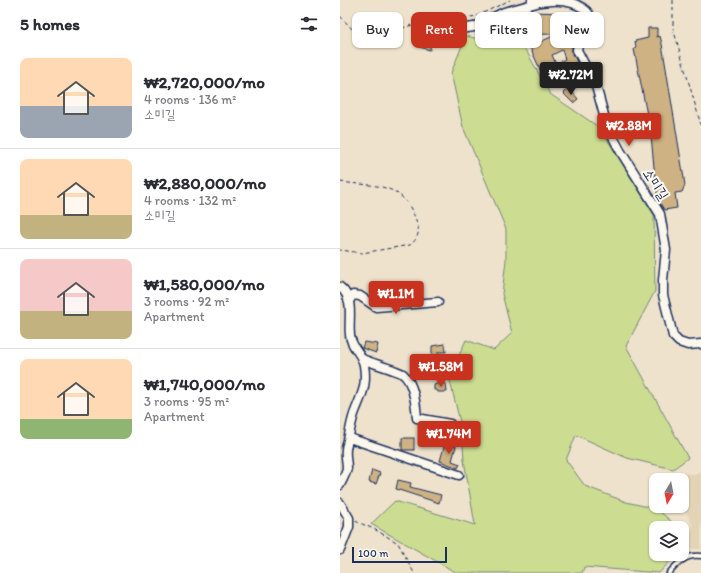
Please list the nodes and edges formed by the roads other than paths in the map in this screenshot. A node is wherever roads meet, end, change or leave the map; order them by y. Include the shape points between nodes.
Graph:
1 (534, 1) edge
2 (467, 28) edge
3 (340, 287) edge
4 (349, 301) junction
5 (438, 302) dead end
6 (701, 344) edge
7 (362, 359) junction
8 (452, 437) dead end
9 (349, 438) junction
10 (459, 475) dead end
11 (340, 485) edge
12 (340, 504) edge
13 (340, 550) edge
14 (701, 556) edge
15 (669, 573) edge

1 - 2 street, 소미길
1 - 6 street, 소미길 via 571,3 580,6 589,14 587,31 577,50 596,86 607,126 620,152 660,214 666,250 663,295 673,336 679,342 688,345
3 - 4 street via 345,291
4 - 5 street via 353,295 360,296 376,307
4 - 7 street via 351,342
7 - 8 street via 403,374 412,388 417,418 450,424
7 - 9 street via 364,389
9 - 10 street
9 - 11 street via 345,456 347,468
12 - 13 street via 349,518 349,527
14 - 15 lane via 689,556

